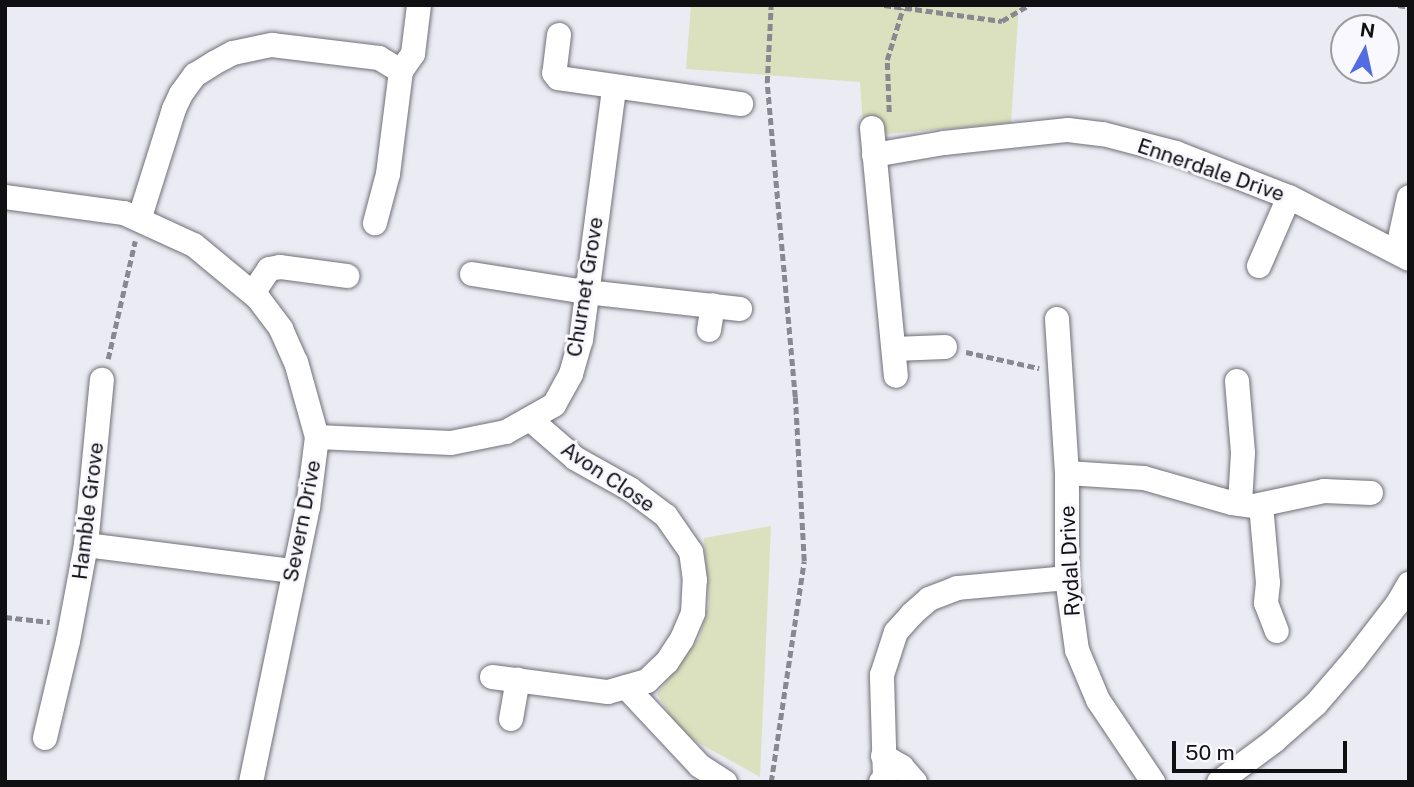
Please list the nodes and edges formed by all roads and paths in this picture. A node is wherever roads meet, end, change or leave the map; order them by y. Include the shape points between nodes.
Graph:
1 (419, 5) edge
2 (771, 5) edge
3 (884, 5) edge
4 (1030, 5) edge
5 (1398, 5) edge
6 (1409, 7) edge
7 (903, 8) junction
8 (559, 35) dead end
9 (401, 71) junction
10 (614, 88) junction
11 (741, 104) dead end
12 (872, 128) dead end
13 (885, 153) junction
14 (5, 197) edge
15 (1289, 197) junction
16 (1409, 197) edge
17 (140, 218) junction
18 (375, 223) dead end
19 (1403, 256) edge
20 (1259, 265) dead end
21 (472, 274) dead end
22 (347, 276) dead end
23 (586, 292) junction
24 (253, 293) junction
25 (713, 305) junction
26 (740, 309) dead end
27 (1056, 319) dead end
28 (709, 330) dead end
29 (945, 347) joint
30 (894, 349) junction
31 (1060, 372) junction
32 (896, 376) dead end
33 (102, 380) joint
34 (1237, 381) dead end
35 (531, 420) junction
36 (317, 437) junction
37 (1067, 473) junction
38 (1371, 493) dead end
39 (1251, 504) junction
40 (86, 545) junction
41 (293, 571) junction
42 (1067, 578) junction
43 (1405, 598) edge
44 (5, 617) edge
45 (1276, 631) dead end
46 (70, 633) junction
47 (492, 677) dead end
48 (518, 680) junction
49 (626, 687) junction
50 (511, 719) dead end
51 (45, 738) dead end
52 (883, 772) edge
53 (251, 782) edge
54 (725, 782) edge
55 (771, 782) edge
56 (915, 782) edge
57 (1153, 782) edge
58 (1219, 782) edge

1 - 9 street via 413,54
2 - 55 path via 767,83 795,397 804,561
3 - 7 path
4 - 7 path via 1002,21
5 - 6 path
7 - 13 path via 887,60
8 - 10 street via 554,73 558,78
9 - 17 street via 379,58 272,45 233,53 214,63 195,75 174,109
9 - 18 street via 388,174
10 - 11 street
10 - 23 street, Churnet Grove
12 - 13 street
13 - 15 street, Ennerdale Drive via 1068,130 1176,153
13 - 30 street
14 - 17 street, Severn Drive
15 - 19 street, Ennerdale Drive
15 - 20 street
16 - 19 street
17 - 24 street, Severn Drive via 194,246
17 - 33 path
21 - 23 street
22 - 24 street via 280,267 269,270
23 - 25 street
23 - 35 street, Churnet Grove via 581,340 571,373 554,405
24 - 36 street, Severn Drive via 286,340
25 - 26 street
25 - 28 street
27 - 31 street, Rydal Drive
29 - 30 street
29 - 31 path
30 - 32 street
31 - 37 street, Rydal Drive
33 - 40 street, Hamble Grove
34 - 39 street
35 - 36 street, Churnet Grove via 506,432 451,443
35 - 49 street, Avon Close via 576,459 630,489 666,516 691,552 693,613 682,639 647,681
36 - 41 street, Severn Drive via 308,508
37 - 39 street via 1144,478
37 - 42 street, Rydal Drive
38 - 39 street via 1324,491
39 - 45 street via 1268,583 1266,603
40 - 41 street
40 - 46 street, Hamble Grove
41 - 53 street, Severn Drive
42 - 52 street via 957,588 929,599 912,614 896,632 882,675
42 - 57 street, Rydal Drive via 1082,668
43 - 58 street via 1316,704
44 - 46 path
46 - 51 street, Hamble Grove
47 - 48 street, Avon Close
48 - 49 street, Avon Close via 608,692
48 - 50 street
49 - 54 street via 700,766
52 - 56 street via 902,767

